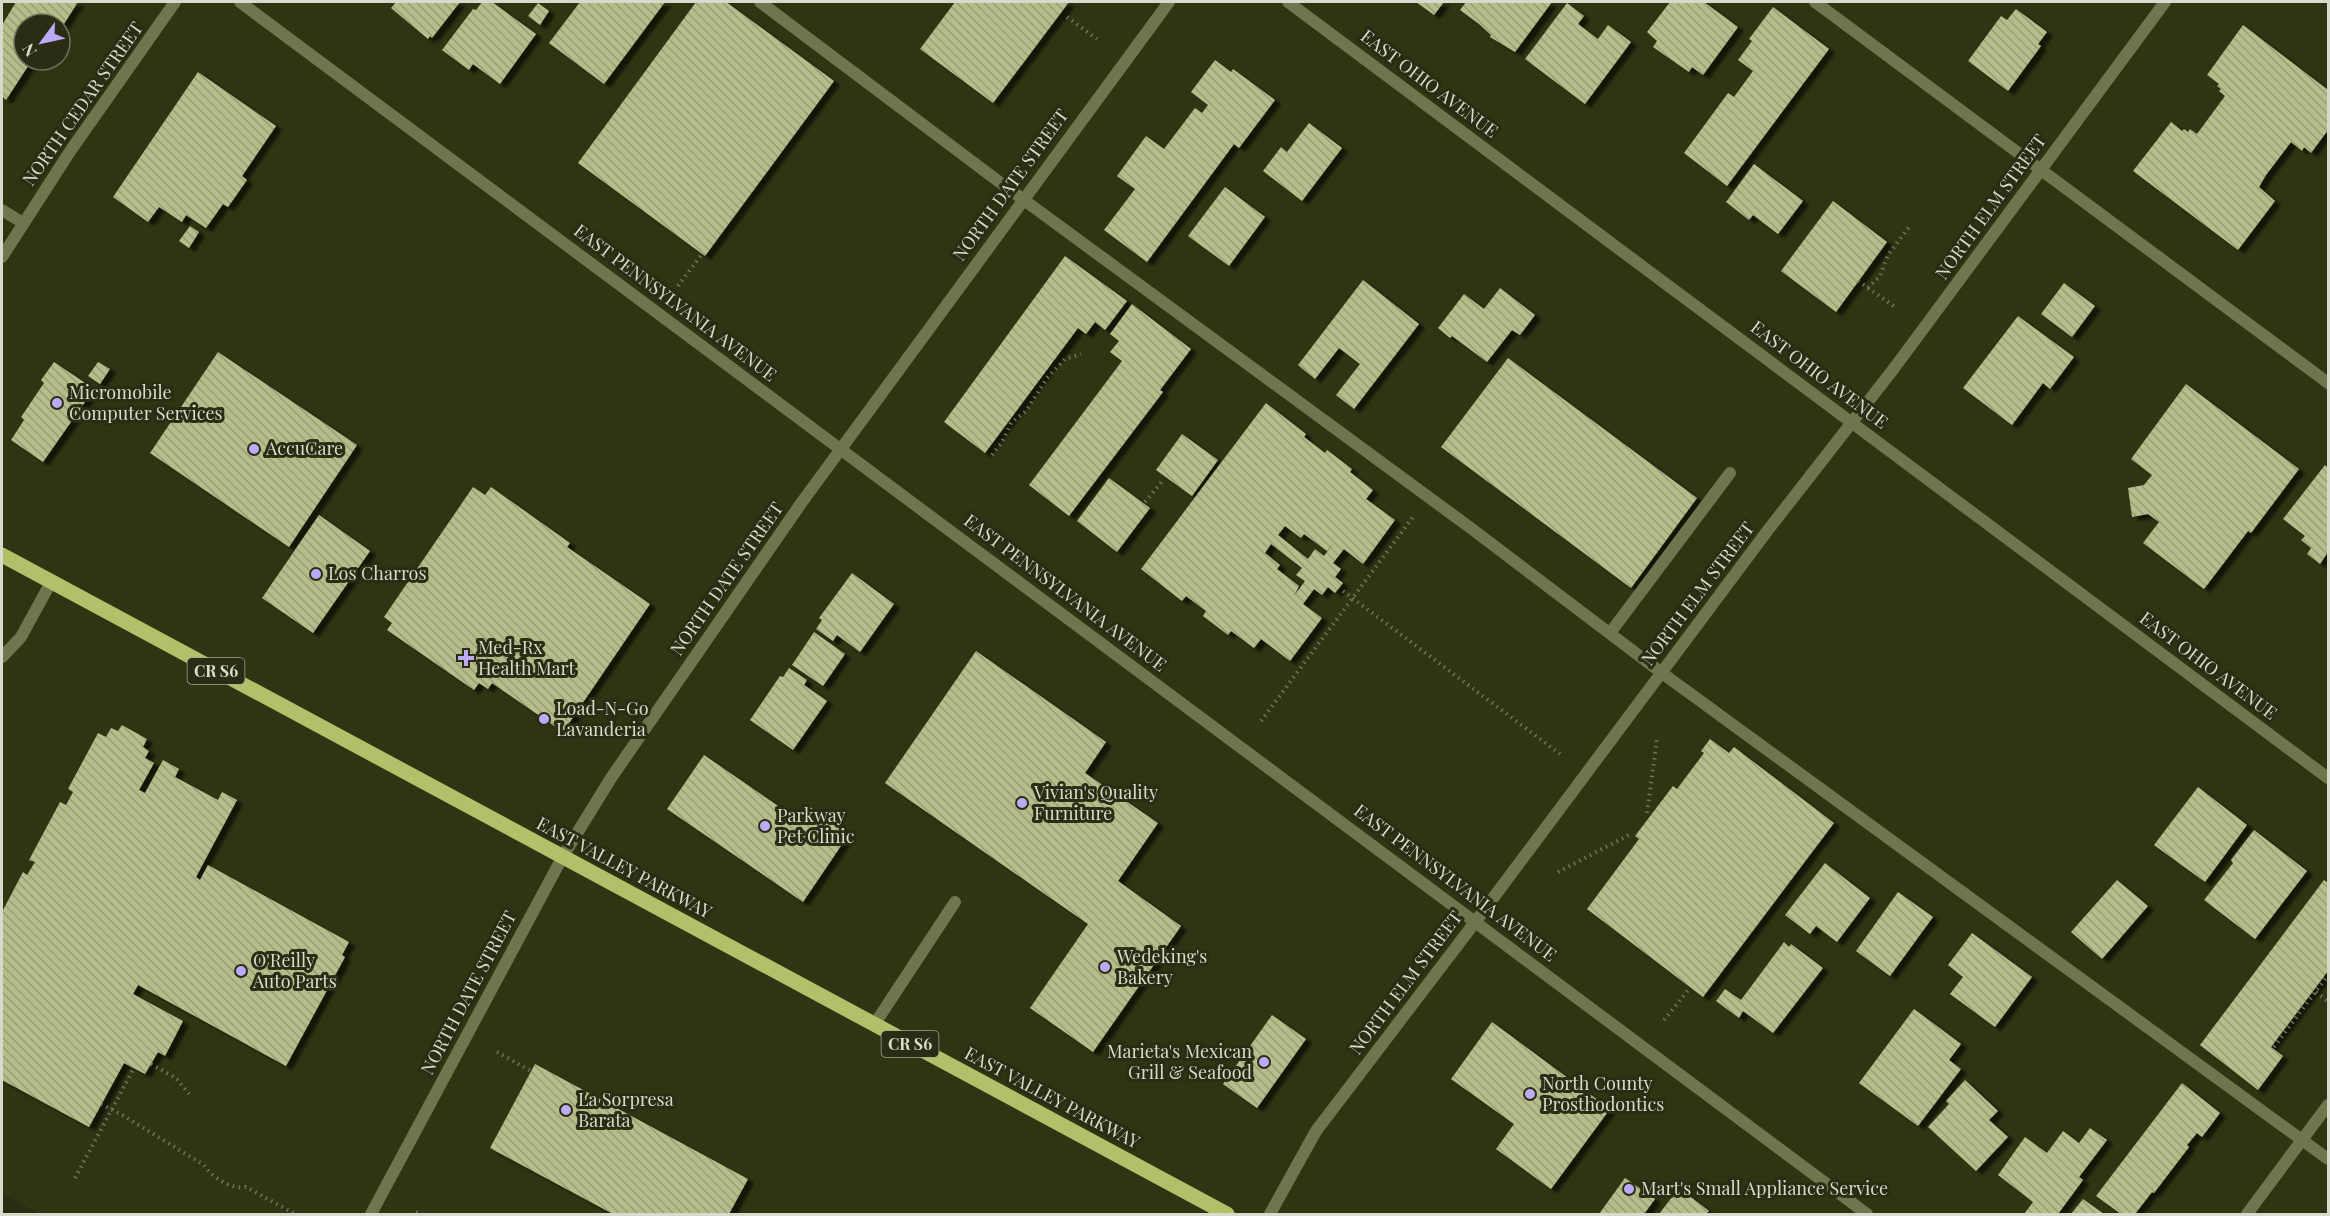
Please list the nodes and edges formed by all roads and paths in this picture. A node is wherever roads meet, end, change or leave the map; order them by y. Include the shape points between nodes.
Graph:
1 (175, 2) edge
2 (240, 2) edge
3 (760, 2) edge
4 (1169, 2) edge
5 (1288, 2) edge
6 (1815, 2) edge
7 (2165, 2) edge
8 (1067, 17) dead end
9 (1097, 39) dead end
10 (2041, 170) junction
11 (1023, 200) junction
12 (2, 210) edge
13 (23, 223) junction
14 (1909, 227) dead end
15 (702, 254) dead end
16 (2, 257) edge
17 (1858, 281) dead end
18 (678, 286) dead end
19 (1868, 288) junction
20 (1894, 308) dead end
21 (1081, 354) dead end
22 (2328, 383) edge
23 (1852, 422) junction
24 (842, 449) junction
25 (992, 455) dead end
26 (1730, 473) dead end
27 (1164, 479) dead end
28 (1428, 497) junction
29 (1145, 502) dead end
30 (2, 555) edge
31 (51, 582) junction
32 (1343, 591) dead end
33 (1353, 598) junction
34 (1610, 633) junction
35 (2, 657) edge
36 (1662, 673) junction
37 (1261, 721) dead end
38 (1657, 739) dead end
39 (1560, 754) dead end
40 (2328, 778) edge
41 (1647, 813) dead end
42 (1629, 835) dead end
43 (563, 856) junction
44 (1558, 872) dead end
45 (955, 902) dead end
46 (1476, 921) junction
47 (2328, 975) edge
48 (1689, 989) dead end
49 (2316, 992) junction
50 (2328, 1002) edge
51 (1664, 1020) dead end
52 (874, 1025) junction
53 (2274, 1047) dead end
54 (497, 1052) dead end
55 (151, 1065) dead end
56 (134, 1068) dead end
57 (531, 1071) dead end
58 (189, 1094) dead end
59 (101, 1104) dead end
60 (2328, 1105) edge
61 (112, 1110) junction
62 (2302, 1139) junction
63 (2328, 1159) edge
64 (75, 1178) dead end
65 (295, 1215) edge
66 (371, 1215) edge
67 (1227, 1215) edge
68 (1270, 1215) edge
69 (1867, 1215) edge
70 (2247, 1215) edge

1 - 13 street, NORTH CEDAR STREET
2 - 24 street, EAST PENNSYLVANIA AVENUE
3 - 11 street
4 - 11 street, NORTH DATE STREET
5 - 23 street, EAST OHIO AVENUE
6 - 10 street
7 - 10 street, NORTH ELM STREET
8 - 9 path
10 - 22 street
10 - 23 street, NORTH ELM STREET
11 - 24 street, NORTH DATE STREET
11 - 28 street
12 - 13 street
13 - 16 street, NORTH CEDAR STREET
14 - 19 path via 1888,255 1880,276
15 - 18 path
17 - 19 path
19 - 20 path
21 - 25 path via 1065,359 1047,378 1026,411 1011,423
23 - 36 street, NORTH ELM STREET
23 - 40 street, EAST OHIO AVENUE
24 - 43 street, NORTH DATE STREET via 611,778
24 - 46 street, EAST PENNSYLVANIA AVENUE
26 - 34 street
27 - 29 path
28 - 33 path
28 - 34 street
30 - 31 main road, EAST VALLEY PARKWAY / CR S6
31 - 35 street via 21,637
31 - 43 main road, EAST VALLEY PARKWAY / CR S6
32 - 33 path
33 - 37 path
33 - 39 path
34 - 36 street
36 - 46 street, NORTH ELM STREET
36 - 62 street
38 - 41 path
42 - 44 path
43 - 52 main road, EAST VALLEY PARKWAY / CR S6
43 - 66 street, NORTH DATE STREET
45 - 52 street
46 - 68 street, NORTH ELM STREET via 1316,1131
46 - 69 street, EAST PENNSYLVANIA AVENUE
47 - 49 path
48 - 51 path
49 - 50 path
49 - 53 path
52 - 67 main road, EAST VALLEY PARKWAY / CR S6
54 - 57 path
55 - 58 path via 176,1078
56 - 61 path
59 - 61 path
60 - 62 street
61 - 64 path
61 - 65 path via 204,1165 209,1173 238,1189 246,1187
62 - 63 street
62 - 70 street

